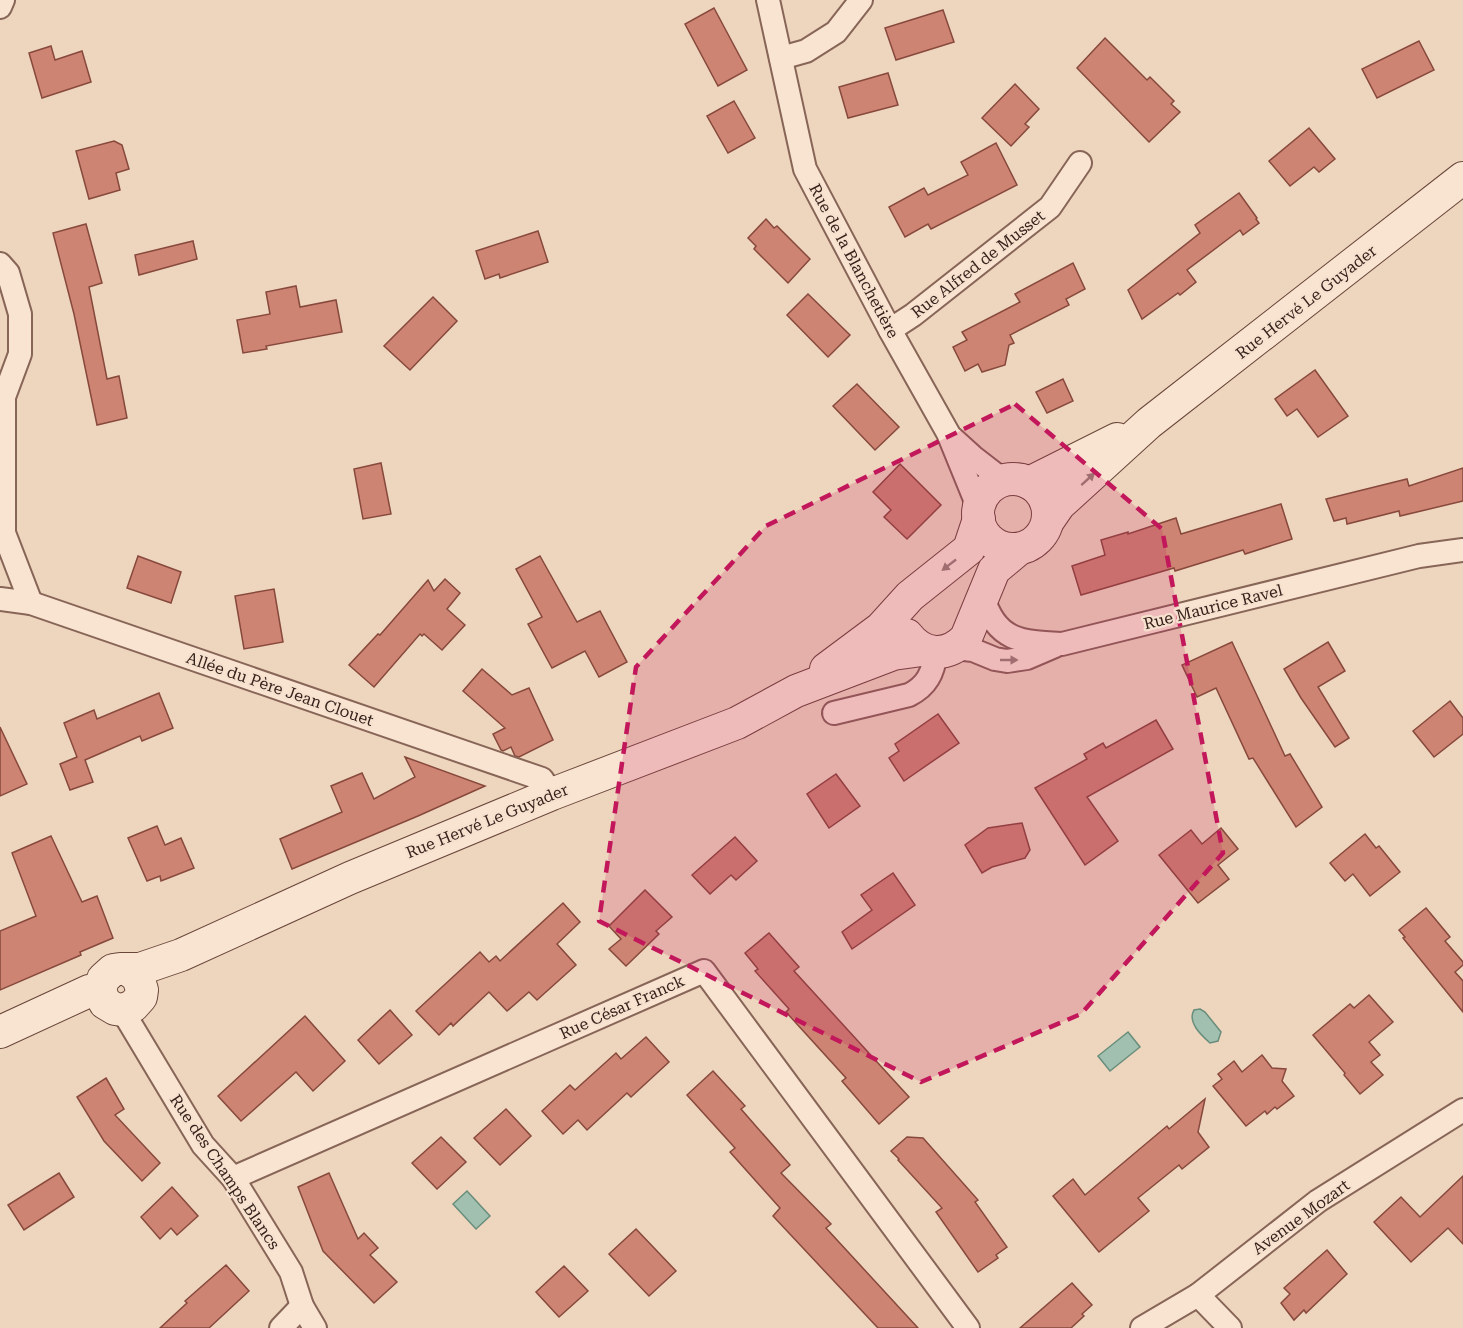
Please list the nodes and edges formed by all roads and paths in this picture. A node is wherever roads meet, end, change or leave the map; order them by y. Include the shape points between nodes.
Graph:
1 (3, 0) edge
2 (768, 0) edge
3 (861, 0) edge
4 (0, 7) edge
5 (781, 58) junction
6 (1080, 163) dead end
7 (1463, 178) edge
8 (4, 269) edge
9 (890, 330) junction
10 (1149, 423) junction
11 (948, 433) junction
12 (1017, 482) junction
13 (979, 514) junction
14 (1048, 521) junction
15 (1020, 549) junction
16 (1463, 550) edge
17 (983, 597) junction
18 (0, 599) edge
19 (31, 603) junction
20 (906, 603) junction
21 (1062, 644) junction
22 (938, 650) junction
23 (795, 691) junction
24 (834, 713) dead end
25 (552, 794) junction
26 (123, 990) junction
27 (0, 1032) edge
28 (1463, 1110) edge
29 (233, 1178) junction
30 (1198, 1294) junction
31 (302, 1306) junction
32 (280, 1328) edge
33 (315, 1328) edge
34 (968, 1328) edge
35 (1142, 1328) edge
36 (1230, 1328) edge

1 - 4 street
2 - 5 street, Rue de la Blanchetière
3 - 5 street via 836,32 806,51
5 - 9 street, Rue de la Blanchetière via 805,169
6 - 9 street, Rue Alfred de Musset via 1050,207
7 - 10 street, Rue Hervé Le Guyader
8 - 19 street via 20,314 20,354 4,397 4,533
9 - 11 street, Rue de la Blanchetière
10 - 12 street, Rue Hervé Le Guyader
14 -> 10 street, Rue Hervé Le Guyader via 1059,505
11 - 12 street via 973,457
11 - 13 street, Rue de la Blanchetière
12 - 13 street via 992,487 983,496
12 - 14 street via 1037,489 1046,503
13 - 15 street via 982,530 989,539 998,546
13 -> 20 street, Rue Hervé Le Guyader via 969,549
14 - 15 street via 1038,539
15 - 17 street via 994,570
16 - 21 street, Rue Maurice Ravel via 1419,556
17 - 21 street, Rue Maurice Ravel via 992,620 1006,634 1028,642
17 - 22 street via 966,638
18 - 19 street, Allée du Père Jean Clouet
19 - 25 street, Allée du Père Jean Clouet via 542,779
20 - 22 street via 902,614 907,636 914,644
20 - 23 street, Rue Hervé Le Guyader via 881,628
22 -> 21 street via 974,650 1007,661 1027,658
22 - 23 street, Rue Hervé Le Guyader via 893,654
22 - 24 street via 932,675 918,691
23 - 25 street, Rue Hervé Le Guyader via 737,723
25 - 26 street, Rue Hervé Le Guyader via 350,878 181,955 140,969
26 - 27 street, Rue Hervé Le Guyader via 90,991
26 - 29 street, Rue des Champs Blancs via 203,1145
28 - 30 street, Avenue Mozart via 1318,1201
29 - 31 street, Rue des Champs Blancs via 291,1272
29 - 34 street, Rue César Franck via 704,971
30 - 35 street, Avenue Mozart
30 - 36 street
31 - 32 street
31 - 33 street, Rue des Champs Blancs

